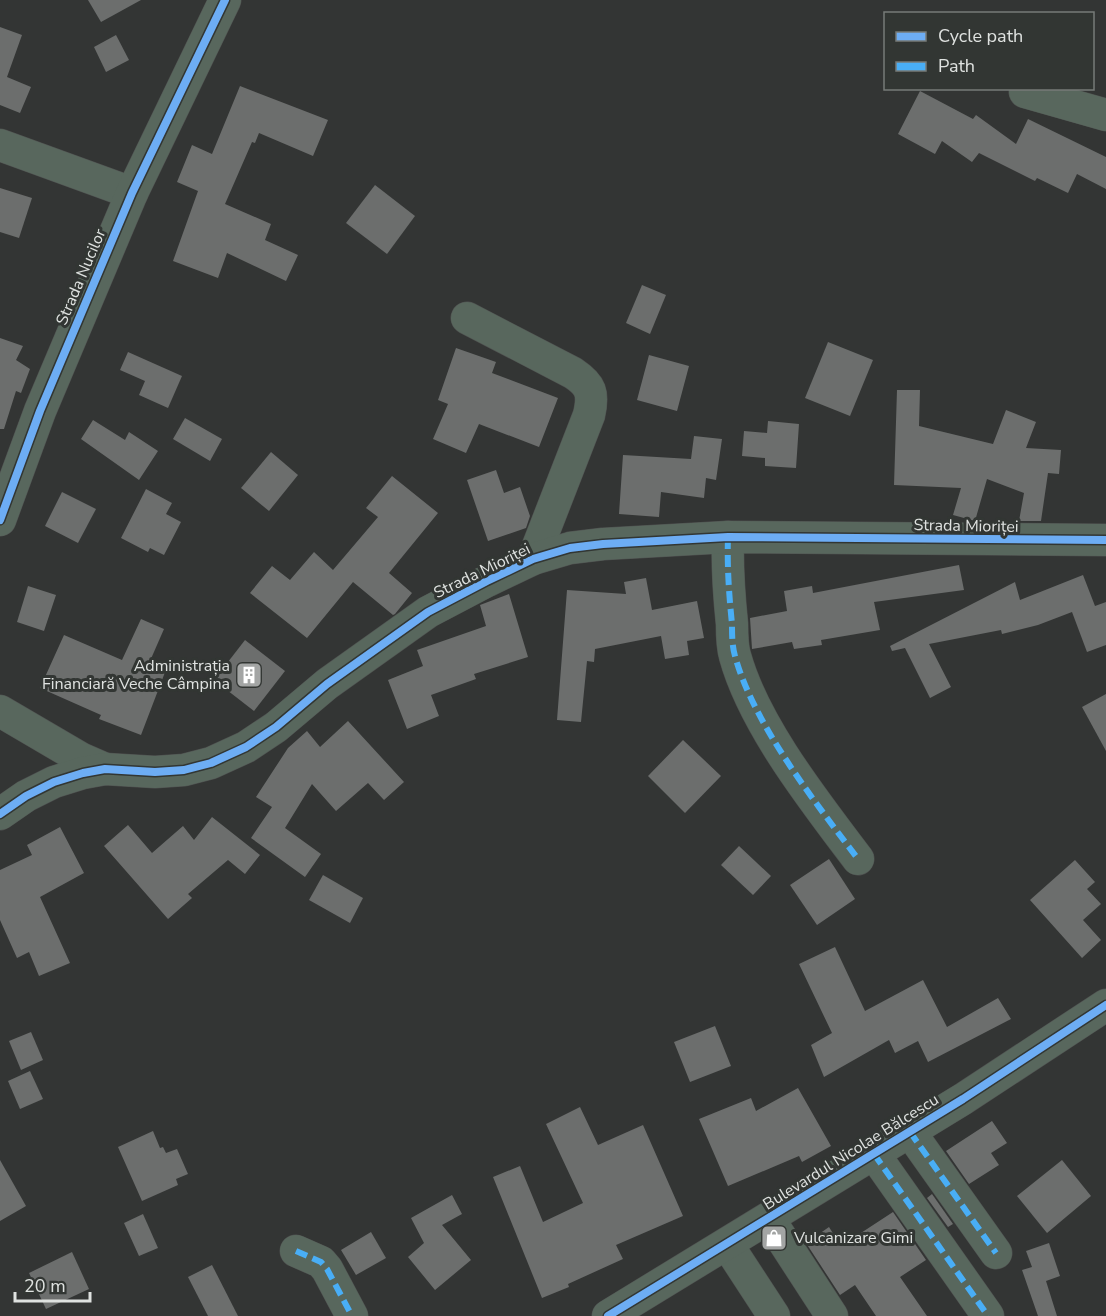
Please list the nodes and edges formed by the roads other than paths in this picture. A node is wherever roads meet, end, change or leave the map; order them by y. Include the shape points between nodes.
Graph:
1 (225, 0) edge
2 (1024, 92) dead end
3 (1106, 115) edge
4 (0, 145) edge
5 (132, 193) junction
6 (467, 318) dead end
7 (1, 517) edge
8 (728, 537) junction
9 (1106, 540) edge
10 (533, 559) junction
11 (0, 711) edge
12 (105, 769) junction
13 (0, 814) edge
14 (858, 859) dead end
15 (1106, 1005) edge
16 (910, 1132) junction
17 (874, 1154) junction
18 (769, 1219) junction
19 (727, 1244) junction
20 (296, 1251) dead end
21 (996, 1253) dead end
22 (352, 1316) edge
23 (608, 1316) edge
24 (774, 1316) edge
25 (832, 1316) edge
26 (988, 1316) edge

1 - 5 street, Strada Nucilor
2 - 3 street
4 - 5 street
5 - 7 street, Strada Nucilor via 40,411
6 - 10 street, Strada Mioriței via 584,380 593,400
8 - 9 street, Strada Mioriței
8 - 10 street, Strada Mioriței via 603,544 570,548
8 - 14 street via 734,654 748,691 810,795
10 - 12 street, Strada Mioriței via 428,612 246,747 212,763 184,770
11 - 12 street, Strada Mioriței
12 - 13 street, Strada Mioriței via 54,782
15 - 16 street, Bulevardul Nicolae Bălcescu
16 - 17 street, Bulevardul Nicolae Bălcescu
16 - 21 street, Bulevardul Nicolae Bălcescu
17 - 18 street, Bulevardul Nicolae Bălcescu
17 - 26 street, Bulevardul Nicolae Bălcescu
18 - 19 street, Bulevardul Nicolae Bălcescu
18 - 25 street
19 - 23 street, Bulevardul Nicolae Bălcescu
19 - 24 street
20 - 22 street via 321,1262

